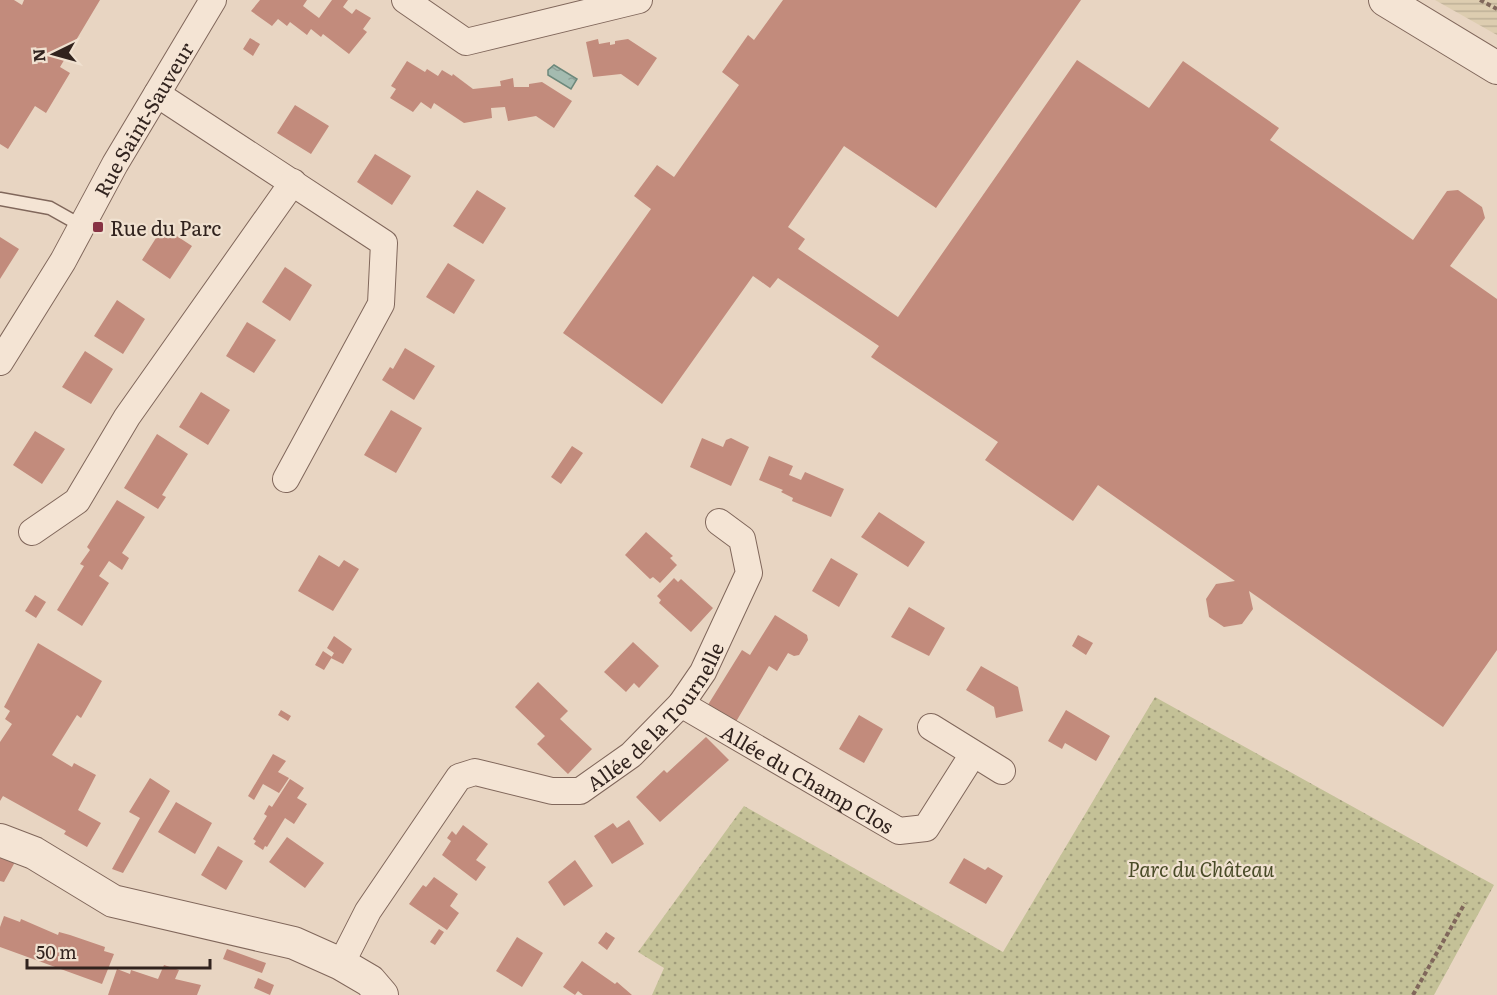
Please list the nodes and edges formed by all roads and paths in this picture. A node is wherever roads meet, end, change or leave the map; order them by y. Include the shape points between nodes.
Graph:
1 (213, 0) edge
2 (405, 0) edge
3 (639, 0) edge
4 (1384, 0) edge
5 (1480, 0) edge
6 (1497, 9) edge
7 (1497, 68) edge
8 (157, 94) junction
9 (293, 182) junction
10 (0, 199) edge
11 (82, 226) junction
12 (0, 362) edge
13 (285, 479) dead end
14 (719, 522) dead end
15 (32, 532) dead end
16 (681, 704) junction
17 (931, 727) dead end
18 (973, 754) junction
19 (1002, 771) dead end
20 (0, 840) edge
21 (1465, 903) dead end
22 (341, 964) junction
23 (382, 995) edge
24 (1413, 995) edge

1 - 8 street, Rue Saint-Sauveur
2 - 3 street via 466,42
4 - 7 street
5 - 6 path
8 - 9 street
8 - 11 street, Rue Saint-Sauveur
9 - 13 street via 384,243 381,304
9 - 15 street via 127,417 77,501
10 - 11 lane via 50,208
11 - 12 street, Rue Saint-Sauveur
14 - 16 street, Allée de la Tournelle via 742,539 749,573 703,672
16 - 18 street, Allée du Champ Clos via 899,831 926,828
16 - 22 street, Allée de la Tournelle via 631,755 580,791 552,791 475,772 459,777 368,911
17 - 18 street
18 - 19 street
20 - 22 street via 34,853 113,901 294,943
21 - 24 path
22 - 23 street via 370,981

